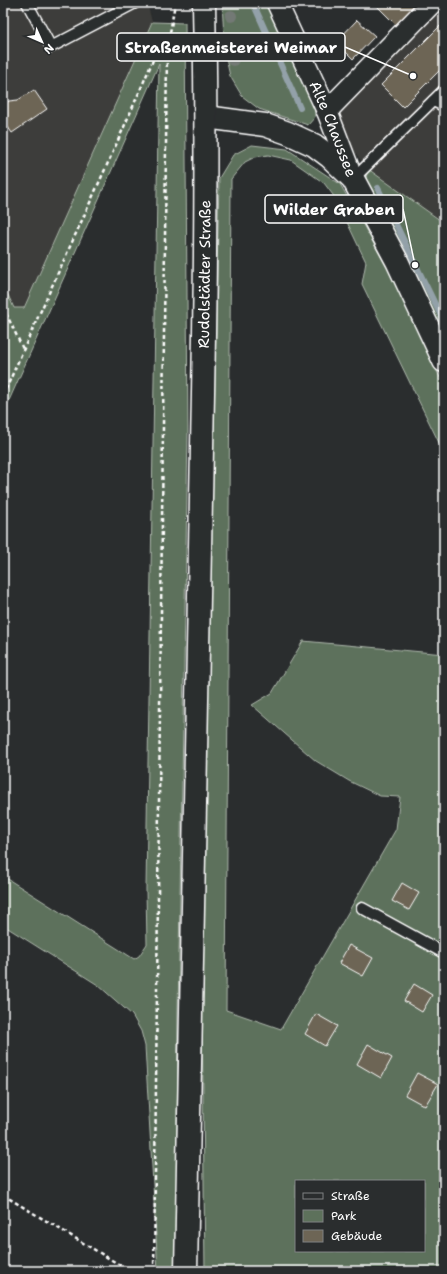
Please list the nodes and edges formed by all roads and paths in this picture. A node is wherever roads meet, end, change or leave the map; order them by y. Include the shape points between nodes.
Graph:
1 (27, 3) edge
2 (135, 3) edge
3 (175, 3) edge
4 (204, 3) edge
5 (277, 3) edge
6 (432, 3) edge
7 (167, 51) junction
8 (444, 90) edge
9 (433, 101) junction
10 (444, 106) edge
11 (327, 111) junction
12 (206, 117) junction
13 (353, 179) junction
14 (3, 306) edge
15 (23, 349) junction
16 (444, 361) edge
17 (3, 396) edge
18 (362, 908) dead end
19 (444, 953) edge
20 (3, 1195) edge
21 (130, 1271) edge
22 (154, 1271) edge
23 (186, 1271) edge

1 - 2 lane via 51,47
3 - 7 path
4 - 12 main road, Rudolstädter Straße
5 - 11 street, Alte Chaussee
6 - 11 street
7 - 15 path via 156,53
7 - 22 path
8 - 9 lane
9 - 10 lane
9 - 13 lane
11 - 13 street, Alte Chaussee
12 - 13 main road via 265,125 288,133 314,145
12 - 23 main road, Rudolstädter Straße
13 - 16 main road, Alte Chaussee via 397,261
14 - 15 path
15 - 17 path
18 - 19 lane
20 - 21 path

